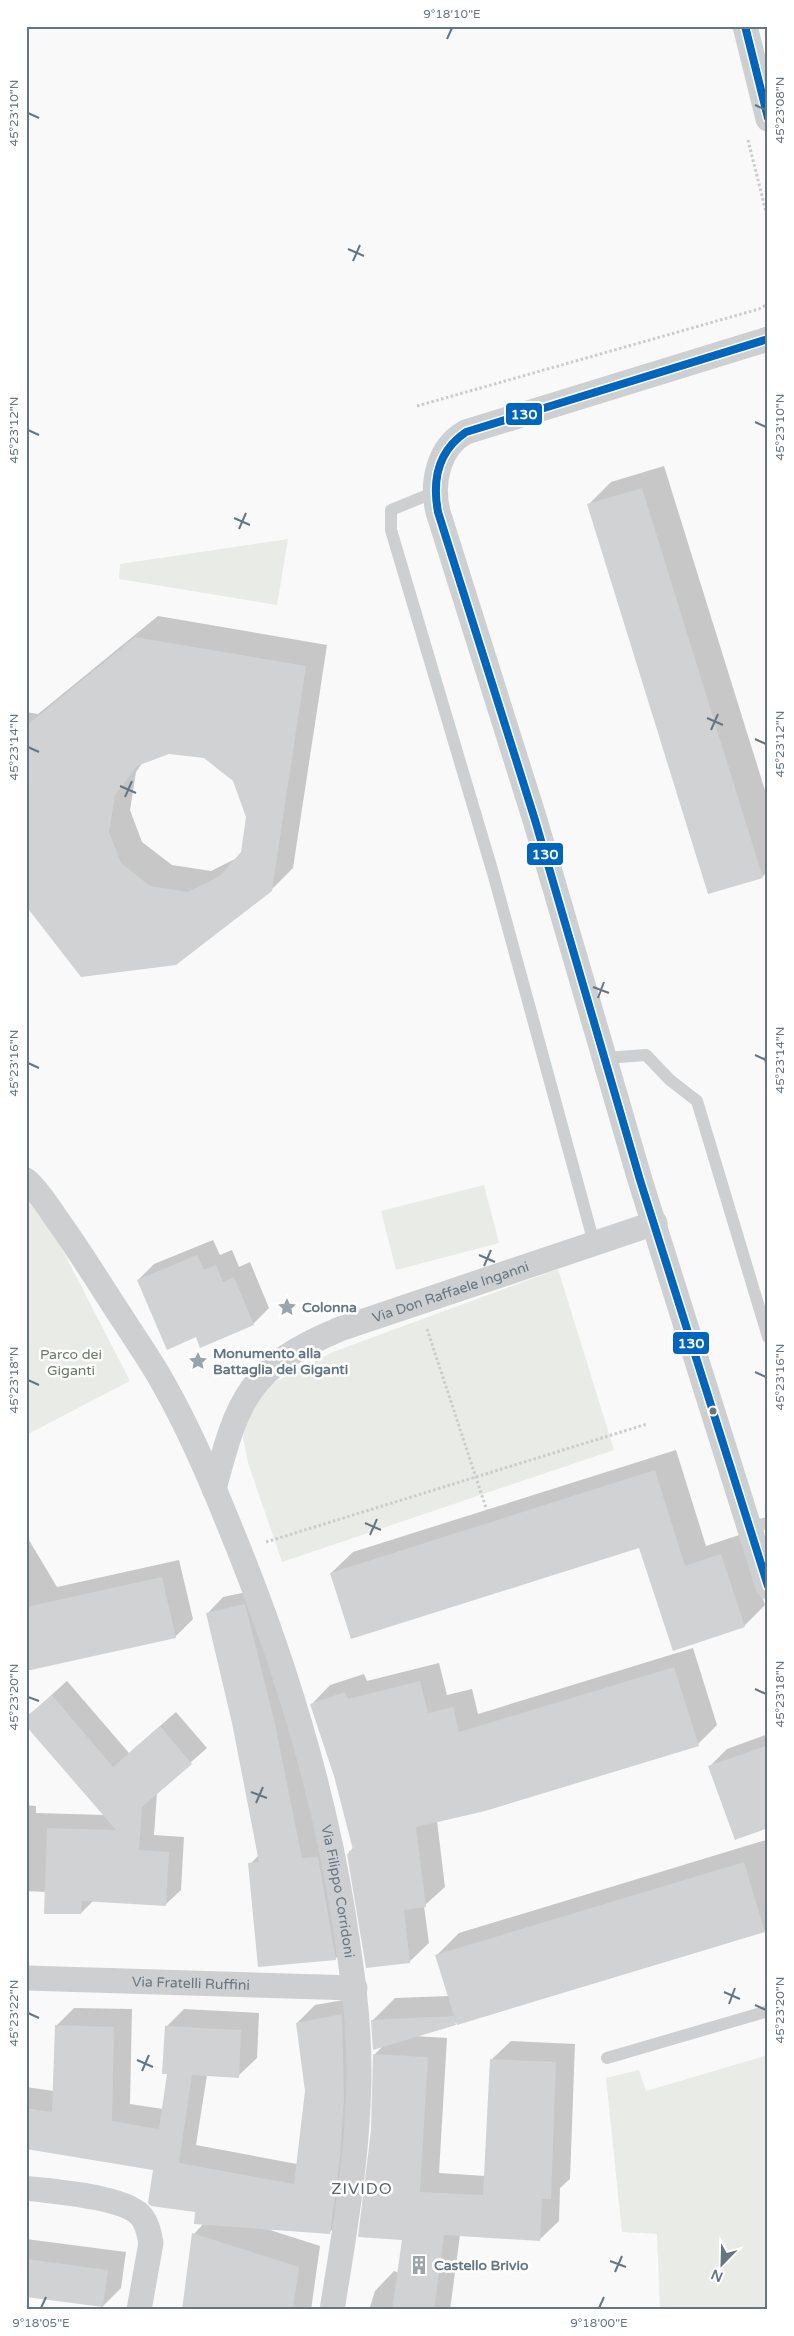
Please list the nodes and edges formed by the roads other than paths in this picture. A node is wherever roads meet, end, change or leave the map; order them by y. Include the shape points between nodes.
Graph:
1 (745, 26) edge
2 (768, 119) edge
3 (768, 339) edge
4 (435, 492) junction
5 (605, 1058) junction
6 (26, 1180) edge
7 (655, 1223) junction
8 (594, 1243) junction
9 (768, 1337) edge
10 (214, 1489) junction
11 (758, 1525) edge
12 (768, 1588) edge
13 (26, 1978) edge
14 (355, 1988) junction
15 (768, 2011) edge
16 (607, 2058) dead end
17 (26, 2188) edge
18 (139, 2310) edge
19 (332, 2310) edge

1 - 2 street
3 - 4 street via 466,432 445,452
4 - 5 street via 438,512 535,820
4 - 8 lane via 391,510 391,530 493,873
5 - 7 street
5 - 9 lane via 646,1055 697,1101
6 - 10 street, Via Filippo Corridoni via 38,1191 75,1245 161,1380
7 - 8 street, Via Don Raffaele Inganni
7 - 11 street
8 - 10 street, Via Don Raffaele Inganni via 327,1334 297,1348 268,1369 251,1390 227,1439
10 - 14 street, Via Filippo Corridoni via 282,1662 308,1748 331,1844
11 - 12 street
13 - 14 street, Via Fratelli Ruffini
14 - 19 street, Via Filippo Corridoni via 359,2046 358,2108 349,2201
15 - 16 lane
17 - 18 street via 110,2201 143,2218 151,2243

